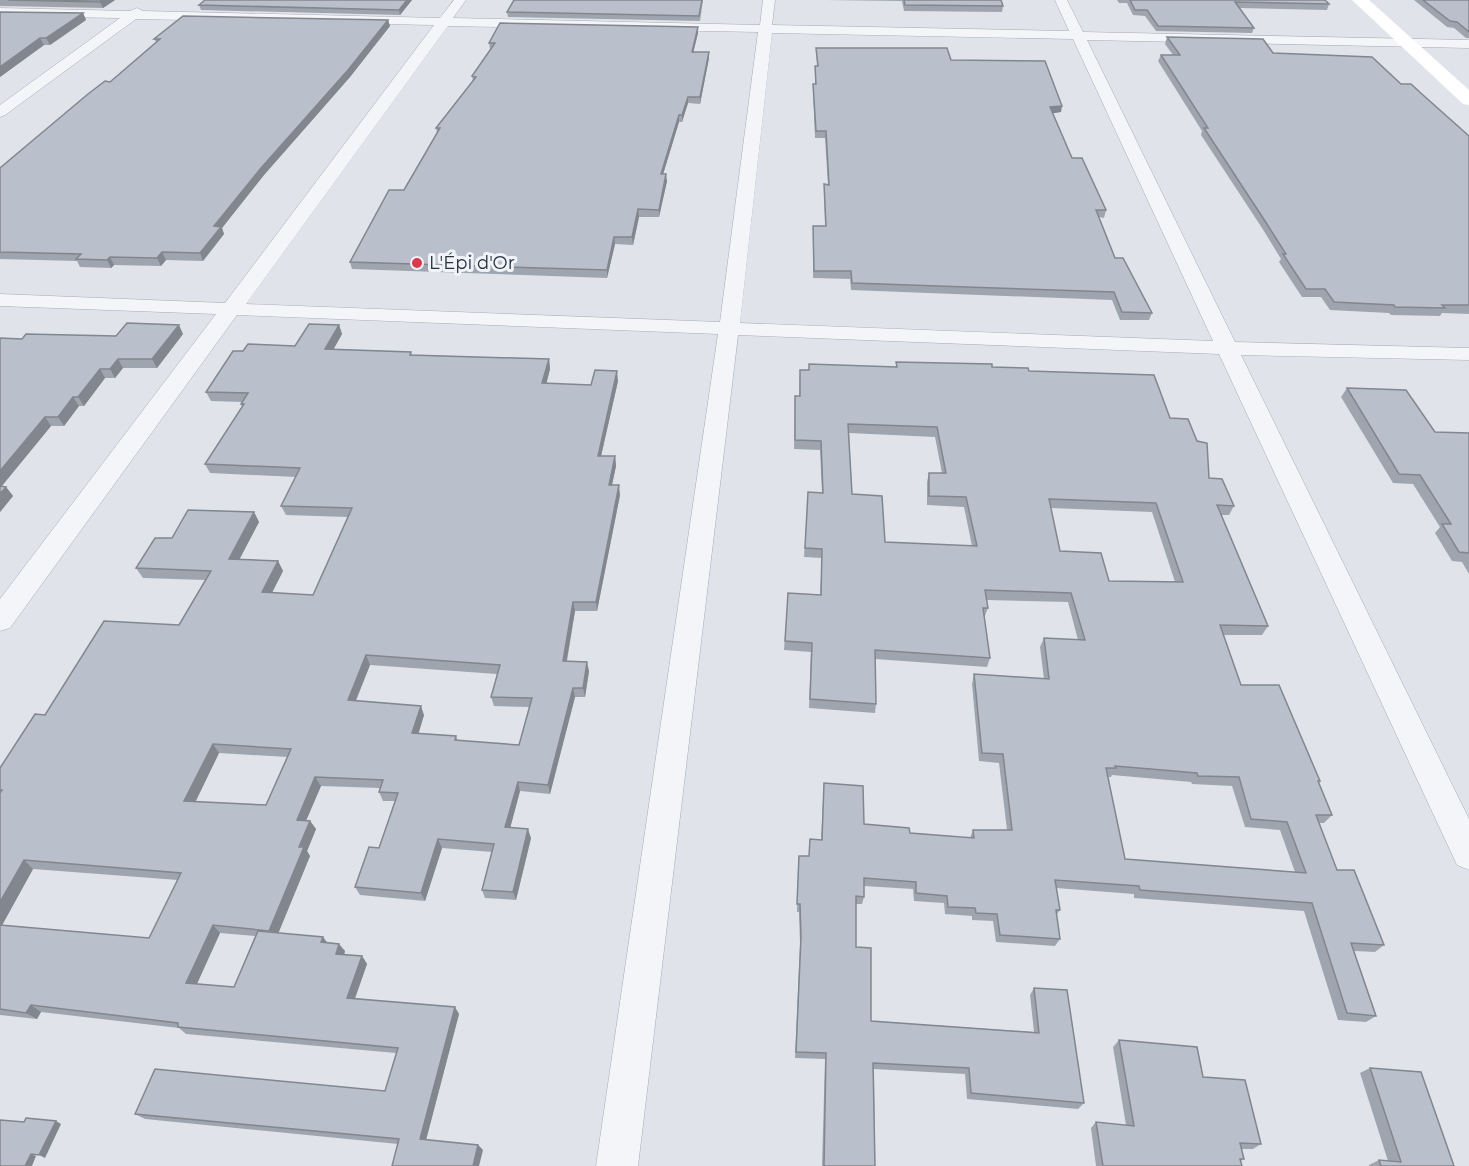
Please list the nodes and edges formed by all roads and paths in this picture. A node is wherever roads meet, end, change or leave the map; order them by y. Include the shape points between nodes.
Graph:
1 (154, 0) edge
2 (460, 0) edge
3 (769, 0) edge
4 (1061, 0) edge
5 (1360, 0) edge
6 (0, 12) edge
7 (134, 15) junction
8 (443, 21) junction
9 (767, 28) junction
10 (1076, 35) junction
11 (1406, 43) junction
12 (1469, 44) edge
13 (1469, 100) edge
14 (0, 112) edge
15 (0, 300) edge
16 (229, 308) junction
17 (729, 328) junction
18 (1229, 348) junction
19 (1469, 354) edge
20 (0, 620) edge
21 (1469, 854) edge
22 (616, 1166) edge

1 - 7 street
2 - 8 street
3 - 9 street
4 - 10 street
5 - 11 street
6 - 7 street
7 - 8 street
7 - 14 street
8 - 9 street
8 - 16 street
9 - 10 street
9 - 17 street
10 - 11 street
10 - 18 street
11 - 12 street
11 - 13 street
15 - 16 street
16 - 17 street
16 - 20 street
17 - 18 street
17 - 22 street
18 - 19 street
18 - 21 street

